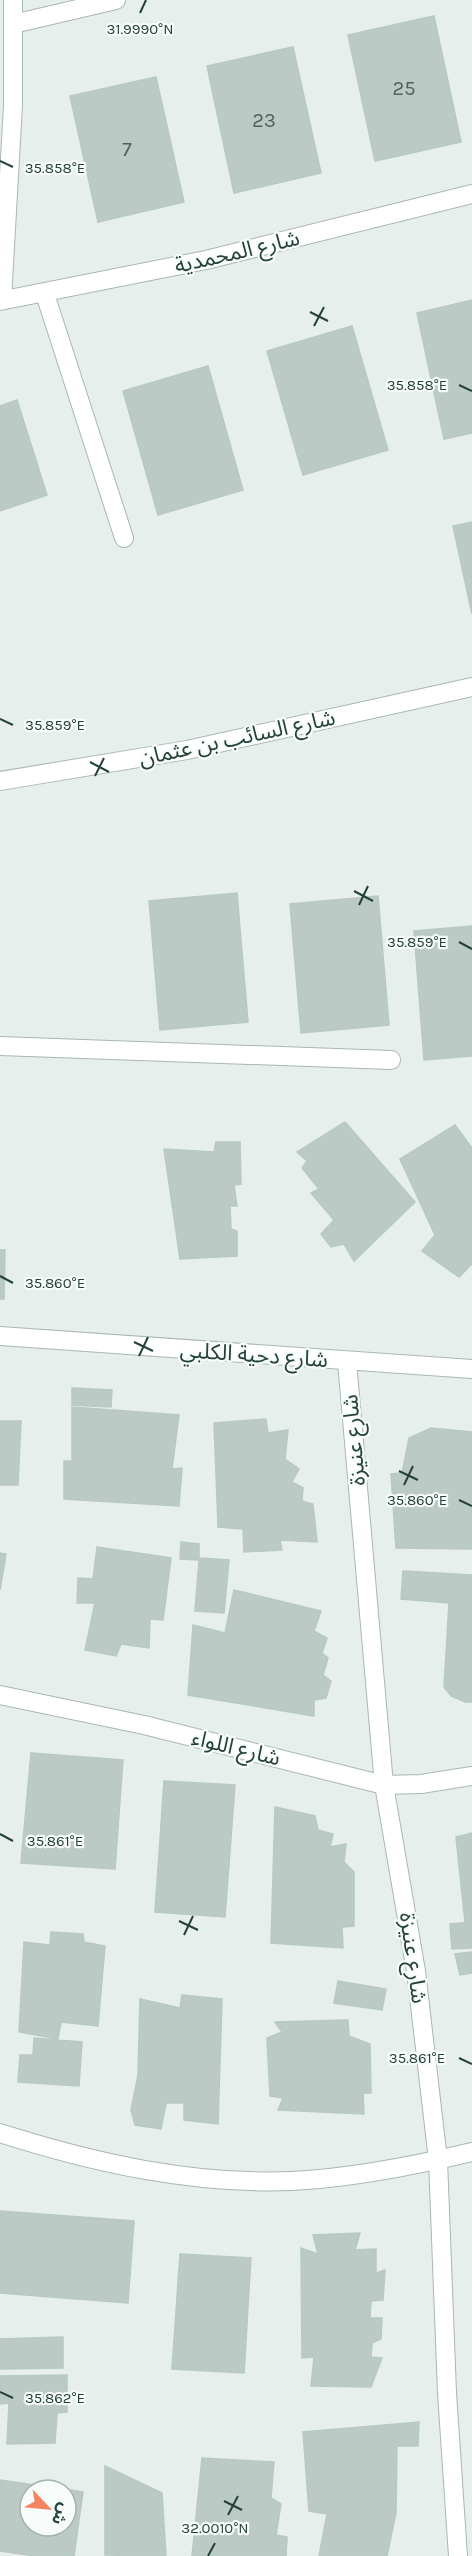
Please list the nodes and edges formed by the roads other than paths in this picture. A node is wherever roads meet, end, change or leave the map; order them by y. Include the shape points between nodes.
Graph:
1 (13, 0) edge
2 (116, 0) edge
3 (13, 24) junction
4 (472, 194) edge
5 (45, 294) junction
6 (1, 300) edge
7 (124, 538) dead end
8 (472, 687) edge
9 (0, 781) edge
10 (0, 1046) edge
11 (391, 1060) dead end
12 (0, 1336) edge
13 (347, 1362) junction
14 (472, 1369) edge
15 (0, 1695) edge
16 (472, 1776) edge
17 (384, 1785) junction
18 (0, 2133) edge
19 (472, 2152) edge
20 (438, 2160) junction
21 (458, 2556) edge

1 - 3 street
2 - 3 street
3 - 6 street via 13,105
4 - 5 street, شارع المحمدية via 206,260
5 - 6 street, شارع المحمدية
5 - 7 street
8 - 9 street, شارع السائب بن عثمان via 187,750
10 - 11 street
12 - 13 street, شارع دحية الكلبي
13 - 14 street, شارع دحية الكلبي
13 - 17 street, شارع عنيزة
15 - 17 street, شارع اللواء via 144,1725
16 - 17 street, شارع اللواء
17 - 20 street, شارع عنيزة via 416,1971
18 - 20 street via 120,2166 232,2179 291,2181 336,2177
19 - 20 street
20 - 21 street, شارع عنيزة

